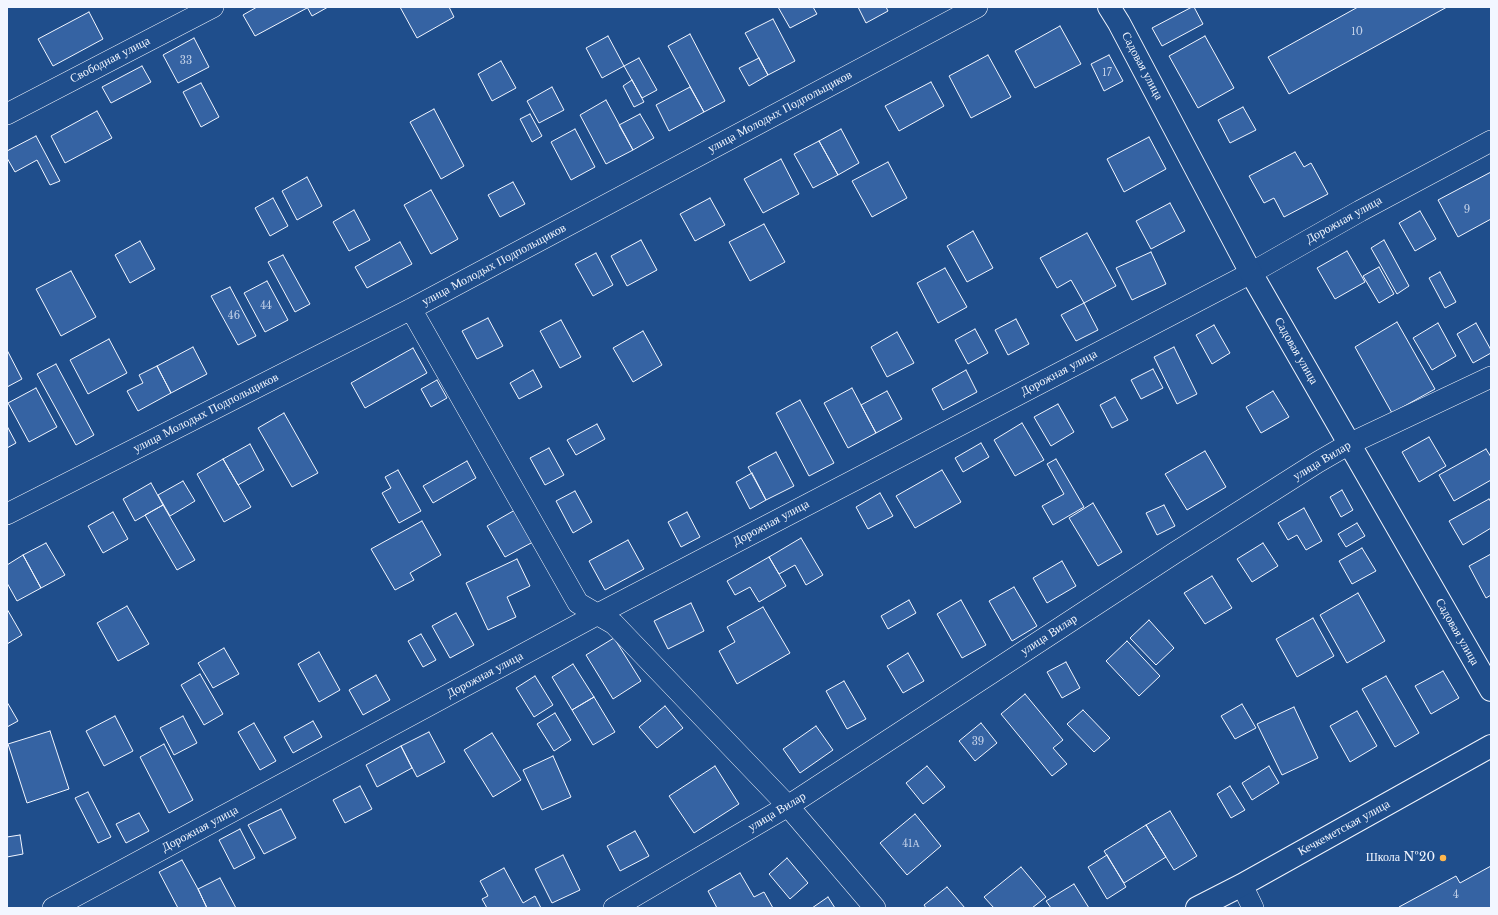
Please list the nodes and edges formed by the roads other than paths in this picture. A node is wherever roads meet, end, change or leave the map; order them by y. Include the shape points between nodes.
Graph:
1 (213, 7) edge
2 (976, 7) edge
3 (1109, 7) edge
4 (7, 114) edge
5 (1491, 141) edge
6 (1251, 273) junction
7 (411, 309) junction
8 (1491, 377) edge
9 (1349, 444) junction
10 (7, 514) edge
11 (598, 614) junction
12 (1491, 690) edge
13 (1491, 746) edge
14 (788, 806) junction
15 (1242, 885) junction
16 (53, 908) edge
17 (614, 908) edge
18 (875, 908) edge
19 (1197, 908) edge
20 (1253, 908) edge

1 - 4 street, Свободная улица
2 - 7 street, улица Молодых Подпольщиков
3 - 6 main road, Садовая улица
5 - 6 street, Дорожная улица
6 - 9 main road, Садовая улица
6 - 11 street, Дорожная улица
7 - 10 street, улица Молодых Подпольщиков
7 - 11 street via 578,603
8 - 9 street, улица Вилар
9 - 12 main road, Садовая улица
9 - 14 street, улица Вилар via 1173,554
11 - 14 street via 614,624
11 - 16 street, Дорожная улица
13 - 15 main road, Кечкеметская улица
14 - 17 street, улица Вилар
14 - 18 street
15 - 19 main road, Кечкеметская улица
15 - 20 street

